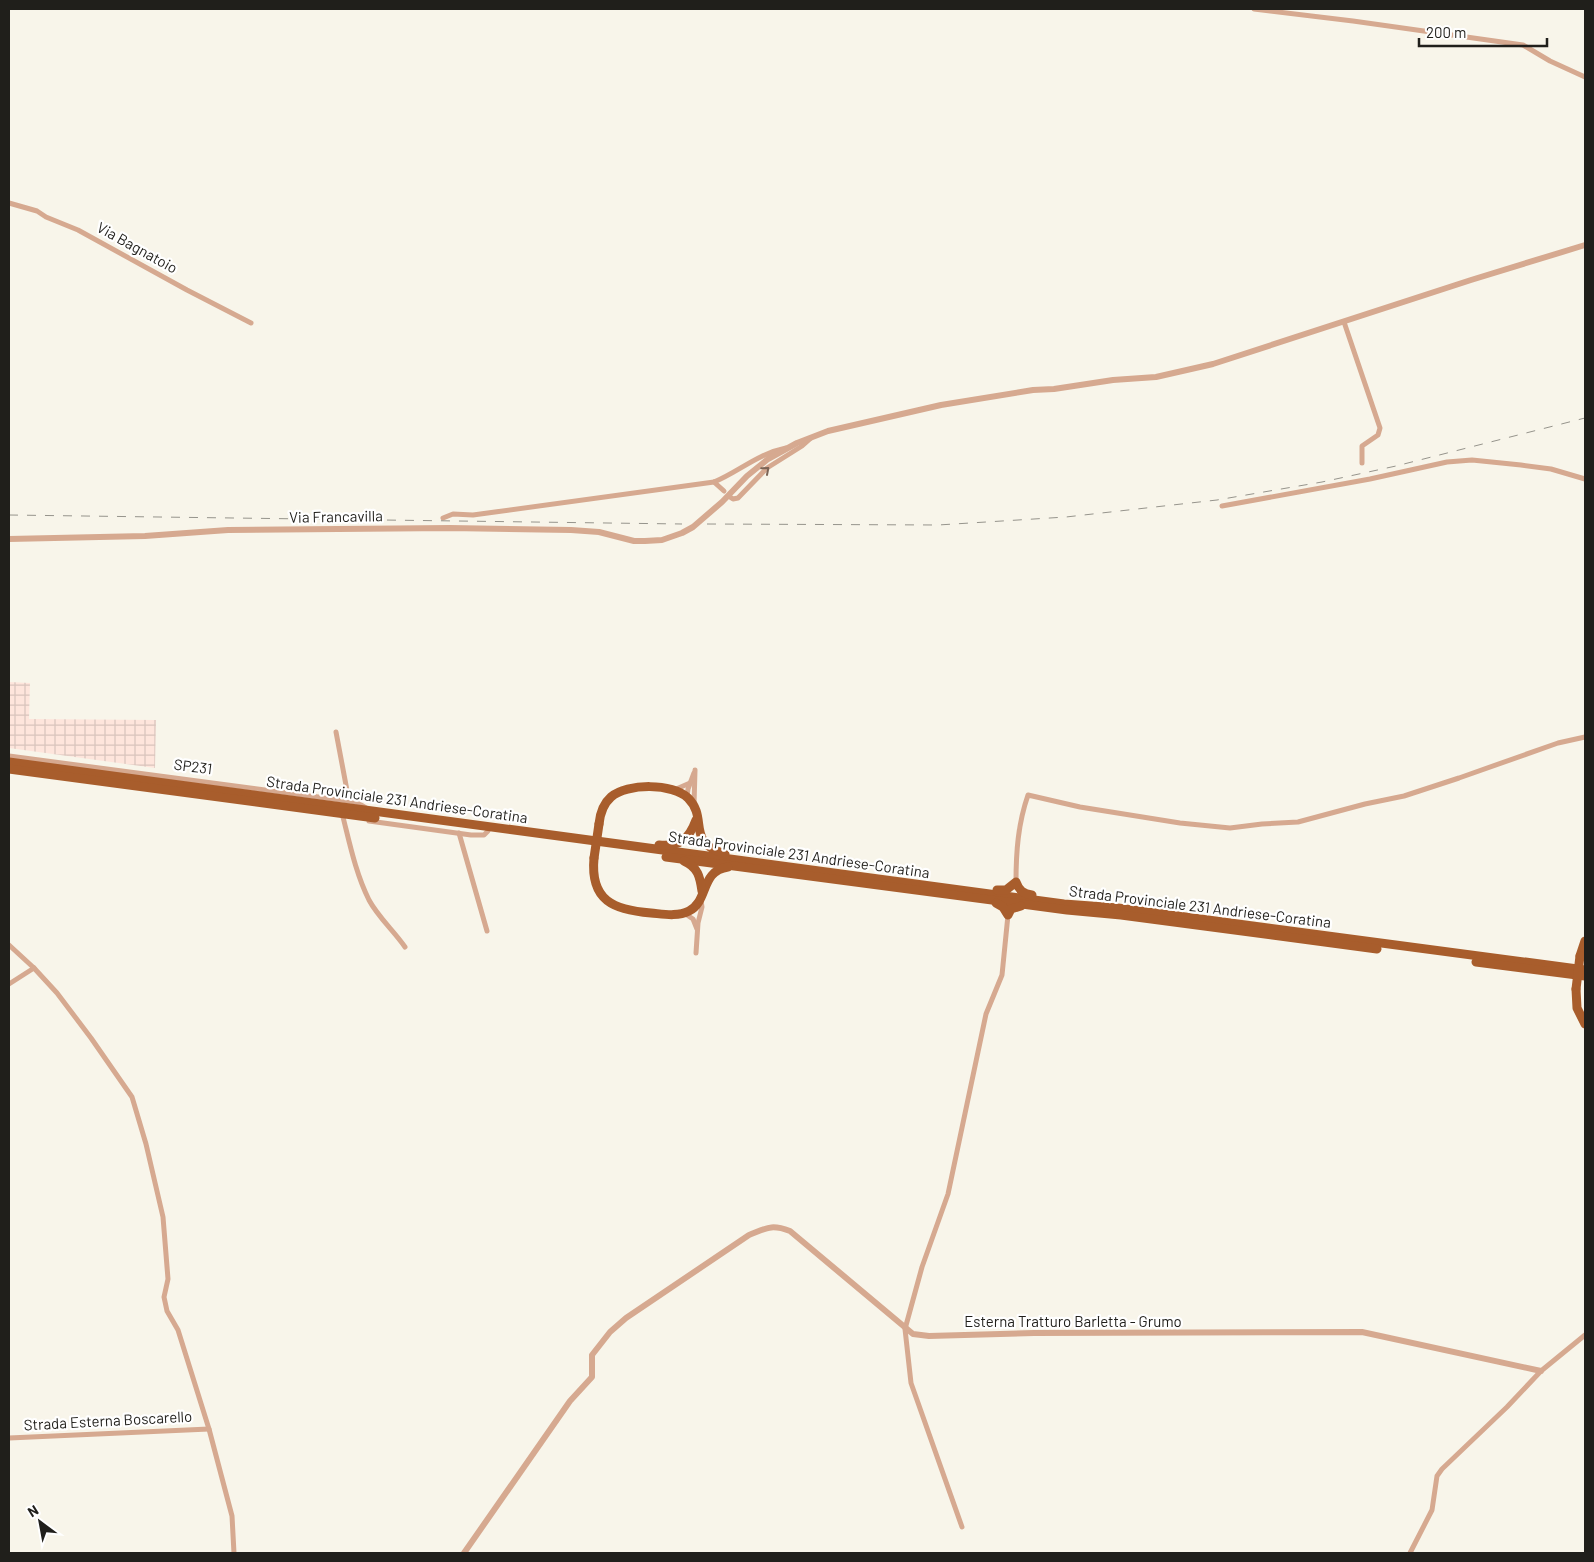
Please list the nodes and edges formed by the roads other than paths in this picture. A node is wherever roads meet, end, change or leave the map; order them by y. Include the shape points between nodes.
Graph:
1 (1254, 9) edge
2 (1585, 77) edge
3 (9, 203) edge
4 (1585, 246) edge
5 (1344, 322) junction
6 (251, 323) dead end
7 (814, 436) junction
8 (766, 457) junction
9 (1362, 463) dead end
10 (1585, 479) edge
11 (714, 482) junction
12 (724, 491) dead end
13 (730, 497) dead end
14 (1222, 506) dead end
15 (443, 518) dead end
16 (9, 540) edge
17 (336, 732) dead end
18 (1585, 737) edge
19 (9, 756) edge
20 (9, 762) edge
21 (9, 771) edge
22 (692, 783) junction
23 (672, 790) junction
24 (687, 797) junction
25 (349, 801) junction
26 (694, 806) junction
27 (371, 811) junction
28 (343, 817) junction
29 (697, 818) junction
30 (488, 831) junction
31 (459, 834) junction
32 (623, 844) junction
33 (677, 858) junction
34 (730, 859) junction
35 (751, 868) junction
36 (1016, 882) junction
37 (930, 886) junction
38 (947, 894) junction
39 (702, 897) junction
40 (1066, 907) junction
41 (693, 908) junction
42 (683, 913) junction
43 (1008, 915) junction
44 (700, 917) junction
45 (698, 926) junction
46 (487, 931) dead end
47 (1585, 941) edge
48 (9, 946) edge
49 (405, 947) dead end
50 (696, 953) dead end
51 (34, 968) junction
52 (1585, 970) edge
53 (1585, 976) edge
54 (9, 984) edge
55 (1585, 1024) edge
56 (905, 1329) junction
57 (1585, 1334) edge
58 (1541, 1371) junction
59 (209, 1429) junction
60 (9, 1438) edge
61 (962, 1527) dead end
62 (234, 1553) edge
63 (464, 1553) edge
64 (1410, 1553) edge

1 - 2 street via 1523,45
3 - 6 street, Via Bagnatoio via 37,211 78,230
4 - 5 street, Via Francavilla
5 - 7 street, Via Francavilla via 1178,373 1033,390 941,406
5 - 9 street via 1380,428 1378,435 1362,446
7 - 8 street, Via Francavilla
13 -> 7 street via 738,498 767,468
8 - 11 street
8 - 16 street, Via Francavilla via 693,528 662,540 645,542 588,531 450,528 228,530
10 - 14 street via 1550,469 1472,460
11 - 12 street
11 - 15 street via 473,515 453,514
17 - 25 street
18 - 36 street via 1558,743 1404,796 1298,822 1230,828 1180,823 1028,795 1018,837
19 - 25 street, SP231
20 - 27 highway, Strada Provinciale 231 Andriese-Coratina / SP231
21 - 28 street
21 - 30 highway, Strada Provinciale 231 Andriese-Coratina / SP231
22 - 23 street
22 - 24 street
22 - 26 street
23 - 24 highway
23 - 42 highway, bridge via 642,786 611,797 600,814 594,879 598,890 616,907 640,912
24 - 26 highway
25 - 27 street, SP231
26 - 29 highway
27 - 32 highway, Strada Provinciale 231 Andriese-Coratina / SP231
28 - 31 street
28 - 49 street via 355,862 370,900
29 - 32 highway via 691,834 677,844
29 - 34 highway via 702,839 710,849 728,855
30 - 31 street via 481,836
30 - 33 highway, Strada Provinciale 231 Andriese-Coratina / SP231
31 - 46 street
32 - 34 highway, Strada Provinciale 231 Andriese-Coratina / SP231
33 - 35 highway, Strada Provinciale 231 Andriese-Coratina / SP231
33 - 39 highway via 697,870
34 - 37 highway, Strada Provinciale 231 Andriese-Coratina / SP231
35 - 38 highway, Strada Provinciale 231 Andriese-Coratina / SP231
35 - 39 highway via 718,870 706,883
36 - 37 highway via 1001,891 947,884
36 - 40 highway via 1019,890 1027,894 1060,899
37 - 40 highway, Strada Provinciale 231 Andriese-Coratina / SP231
38 - 40 highway, Strada Provinciale 231 Andriese-Coratina / SP231
38 - 43 highway via 997,903
39 - 41 highway
39 - 44 street
40 - 43 highway via 1018,906
40 - 52 highway, Strada Provinciale 231 Andriese-Coratina / SP231 via 1118,908
40 - 53 highway, Strada Provinciale 231 Andriese-Coratina / SP231
41 - 42 highway
41 - 44 street
41 - 45 street
42 - 45 street
43 - 56 street via 1002,975 986,1014 948,1194 922,1267
44 - 45 street
45 - 50 street
47 - 55 highway, bridge via 1576,989 1577,1008
48 - 51 street
51 - 54 street
51 - 59 street via 91,1038 132,1097 163,1217 167,1311 178,1330
56 - 58 street, Esterna Tratturo Barletta - Grumo via 913,1334 929,1336 1362,1332
56 - 61 street via 911,1382
56 - 63 street, Esterna Tratturo Barletta - Grumo via 790,1231 777,1226 749,1235 610,1332 592,1355 592,1377 570,1401
57 - 58 street
58 - 64 street via 1442,1469 1437,1476 1432,1510
59 - 60 street, Strada Esterna Boscarello
59 - 62 street via 232,1516

